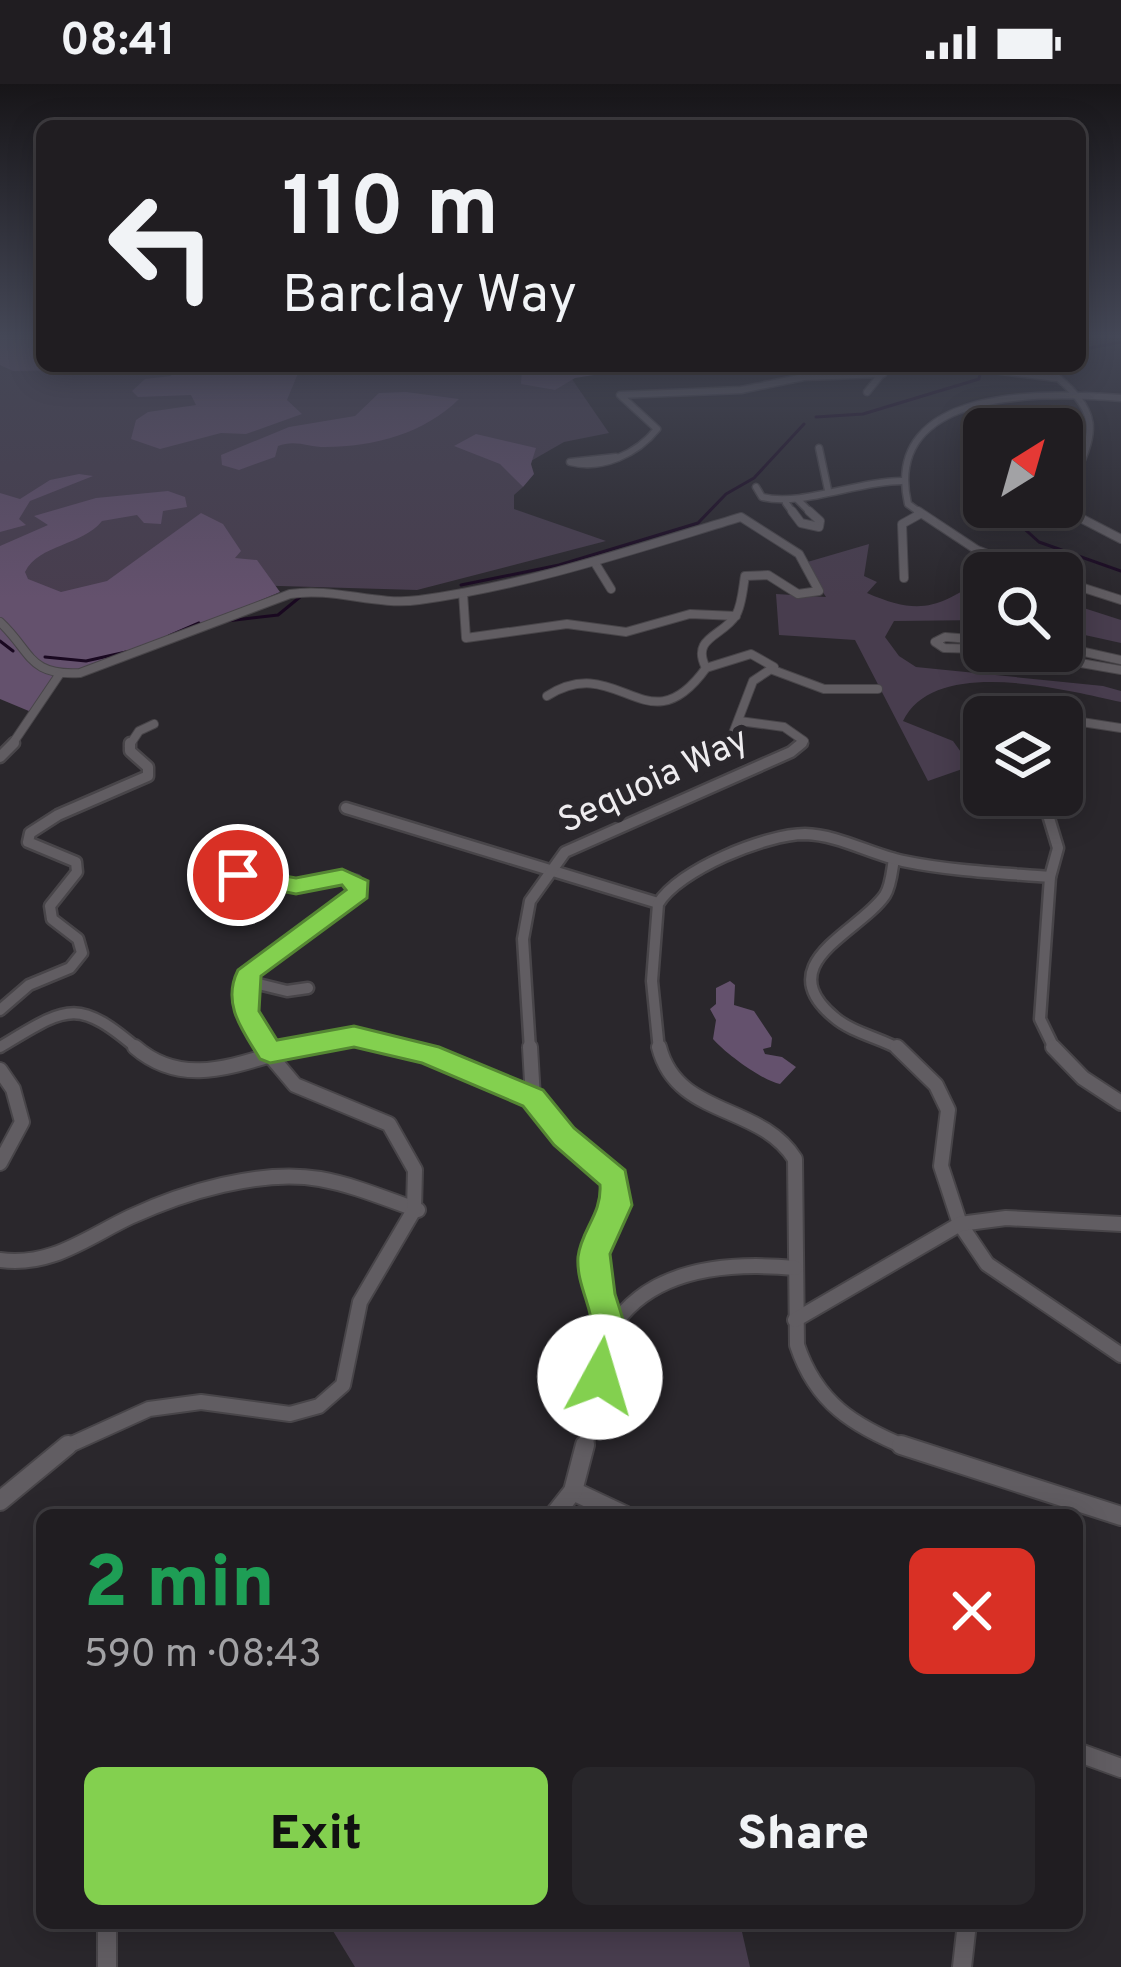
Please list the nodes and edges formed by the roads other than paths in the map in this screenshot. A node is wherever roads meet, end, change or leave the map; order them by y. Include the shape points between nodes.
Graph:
1 (649, 422) edge
2 (943, 422) edge
3 (1089, 422) edge
4 (1090, 434) junction
5 (1083, 446) edge
6 (819, 448) dead end
7 (616, 457) junction
8 (1083, 461) edge
9 (902, 481) junction
10 (756, 487) dead end
11 (828, 490) junction
12 (798, 500) junction
13 (786, 503) junction
14 (920, 514) junction
15 (1083, 521) edge
16 (1121, 524) edge
17 (1103, 531) junction
18 (1121, 539) edge
19 (981, 552) edge
20 (595, 563) junction
21 (904, 578) dead end
22 (1083, 588) edge
23 (611, 589) dead end
24 (464, 593) junction
25 (1121, 600) edge
26 (736, 616) junction
27 (1, 624) edge
28 (1083, 652) edge
29 (1121, 660) edge
30 (704, 663) junction
31 (1083, 663) edge
32 (773, 670) junction
33 (1121, 670) edge
34 (59, 675) junction
35 (878, 689) dead end
36 (547, 696) dead end
37 (739, 721) junction
38 (1083, 722) edge
39 (154, 724) dead end
40 (1121, 728) edge
41 (732, 736) dead end
42 (0, 757) edge
43 (346, 808) dead end
44 (1048, 816) edge
45 (894, 859) junction
46 (549, 873) junction
47 (238, 875) dead end
48 (1050, 877) junction
49 (658, 903) junction
50 (246, 981) junction
51 (308, 988) dead end
52 (0, 1010) edge
53 (0, 1047) edge
54 (270, 1052) junction
55 (0, 1070) edge
56 (533, 1098) junction
57 (1121, 1102) edge
58 (0, 1163) edge
59 (418, 1210) junction
60 (1121, 1223) edge
61 (959, 1224) junction
62 (0, 1261) edge
63 (795, 1268) junction
64 (795, 1319) junction
65 (610, 1332) junction
66 (1121, 1355) edge
67 (573, 1491) junction
68 (0, 1501) edge
69 (559, 1509) edge
70 (611, 1509) edge
71 (1121, 1516) edge
72 (1083, 1754) edge
73 (1121, 1768) edge
74 (107, 1929) edge
75 (967, 1929) edge
76 (107, 1967) edge
77 (962, 1967) edge

1 - 7 street via 657,429 650,441
2 - 9 street via 905,457
3 - 4 street
4 - 5 street
4 - 8 street
6 - 11 street
7 - 7 street via 587,466 570,462 575,458
9 - 11 street
9 - 14 street
10 - 13 street
11 - 12 street
12 - 13 street
12 - 13 street via 819,527 806,527
14 - 19 street
14 - 21 street via 902,524
15 - 17 street
16 - 17 street
17 - 18 street
20 - 23 street
20 - 24 street
20 - 26 street via 741,517 799,554 819,591 794,595 768,575 745,576
22 - 25 street
24 - 26 street via 466,638 571,624 626,632 690,614
24 - 34 street via 404,602 327,589 288,594
26 - 30 street via 705,640
27 - 34 street via 34,666
28 - 29 street
30 - 32 street via 751,653 769,658
30 - 36 street via 691,695 673,702 583,678 565,680
31 - 33 street
32 - 35 street via 804,683
32 - 37 street via 753,681
34 - 42 street via 23,737
37 - 41 street
37 - 46 street, Sequoia Way via 784,728 804,741 605,831 565,852
38 - 40 street
39 - 52 street via 129,744 148,776 30,832 33,848 76,862 50,906 82,953
43 - 46 street
44 - 48 street via 1058,848
45 - 48 street
45 - 49 street via 824,835 782,836 680,880
45 - 61 street via 886,894 823,948 812,979 824,1011 899,1048 936,1085 948,1110 941,1166
46 - 49 street
46 - 56 street, Sequoia Way via 530,902 523,939
47 - 50 street via 296,886 342,877 356,881 358,892 266,957
48 - 57 street via 1043,1035 1088,1083
49 - 63 street via 651,957 662,1061 690,1095 788,1141
50 - 51 street via 287,992
50 - 54 street via 245,1012
53 - 54 street via 50,1017 78,1013 101,1018 172,1072
54 - 56 street via 340,1036 376,1040
54 - 59 street via 306,1092 390,1124 412,1159
55 - 58 street via 22,1122
56 - 65 street via 619,1192 594,1254
59 - 62 street via 319,1178 287,1176 142,1211 44,1259
59 - 68 street via 358,1306 353,1370 316,1408 283,1414 199,1402 163,1406 52,1451
60 - 61 street
61 - 64 street
61 - 66 street via 987,1264
63 - 64 street
63 - 65 street via 727,1263 659,1284
64 - 71 street via 806,1375 854,1425
65 - 67 street
67 - 69 street
67 - 70 street
72 - 73 street
74 - 76 street
75 - 77 street

